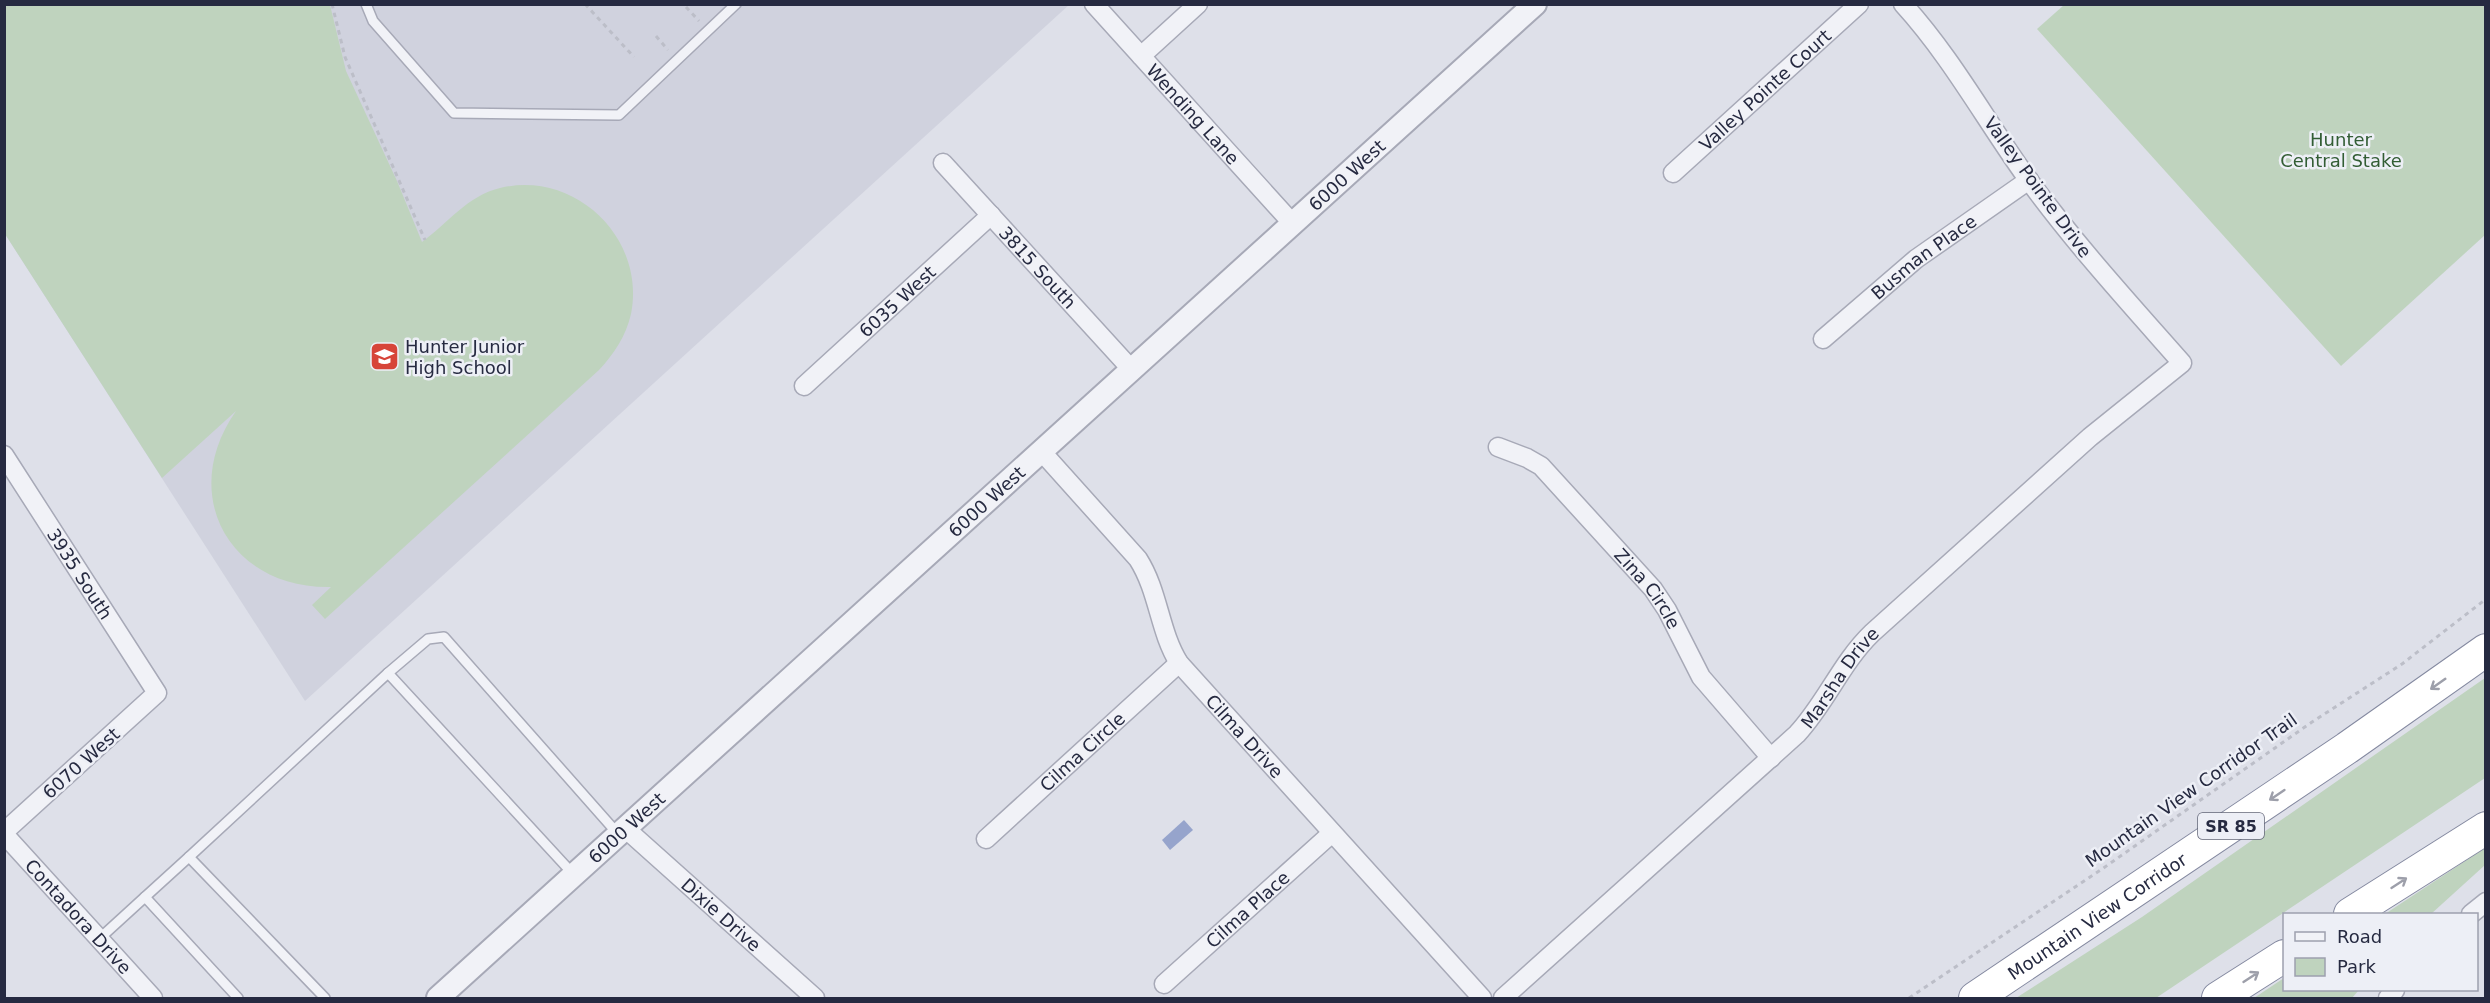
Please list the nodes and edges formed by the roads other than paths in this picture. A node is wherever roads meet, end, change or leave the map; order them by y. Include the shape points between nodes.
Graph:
1 (366, 4) edge
2 (736, 4) edge
3 (1094, 4) edge
4 (1198, 4) edge
5 (1535, 4) edge
6 (1859, 4) edge
7 (1903, 4) edge
8 (1141, 56) junction
9 (944, 163) dead end
10 (1672, 173) dead end
11 (2029, 180) junction
12 (991, 215) junction
13 (1293, 224) junction
14 (1823, 339) dead end
15 (2182, 363) joint
16 (1132, 370) junction
17 (804, 386) dead end
18 (1498, 447) dead end
19 (1042, 452) junction
20 (6, 459) edge
21 (2486, 650) edge
22 (1179, 663) junction
23 (388, 673) junction
24 (157, 693) joint
25 (1771, 758) junction
26 (2486, 828) edge
27 (622, 832) junction
28 (4, 833) edge
29 (1332, 833) junction
30 (986, 838) dead end
31 (189, 857) junction
32 (574, 875) junction
33 (145, 897) junction
34 (2486, 902) edge
35 (2353, 913) edge
36 (2473, 913) edge
37 (99, 939) junction
38 (2283, 957) edge
39 (1164, 984) dead end
40 (153, 999) edge
41 (238, 999) edge
42 (325, 999) edge
43 (438, 999) edge
44 (815, 999) edge
45 (1482, 999) edge
46 (1503, 999) edge
47 (1975, 999) edge
48 (2218, 999) edge

1 - 2 lane via 373,21 454,113 619,116
3 - 8 street, Wending Lane
4 - 8 street
5 - 13 street, 6000 West
6 - 10 street, Valley Pointe Court
7 - 11 street, Valley Pointe Drive via 1938,44
8 - 13 street, Wending Lane
9 - 12 street, 3815 South
11 - 14 street, Busman Place via 1916,259
11 - 15 street, Valley Pointe Drive via 2094,264
12 - 16 street, 3815 South
12 - 17 street, 6035 West
13 - 16 street, 6000 West
15 - 25 street, Marsha Drive via 2090,437 1867,638 1842,668 1806,725
16 - 19 street, 6000 West
18 - 25 street, Zina Circle via 1541,466 1653,589 1701,677
19 - 22 street, Cilma Drive via 1138,559 1150,580 1167,640
19 - 27 street, 6000 West
20 - 24 street, 3935 South
21 -> 47 highway, Mountain View Corridor / SR 85
22 - 29 street, Cilma Drive
22 - 30 street, Cilma Circle
23 - 27 lane via 428,639 444,637
23 - 31 lane
23 - 32 lane
24 - 28 street, 6070 West
25 - 46 street, Marsha Drive
35 -> 26 highway
27 - 32 street, 6000 West
27 - 44 street, Dixie Drive
28 - 37 street, Contadora Drive
29 - 39 street, Cilma Place
29 - 45 street, Cilma Drive
31 - 33 lane
31 - 42 lane
32 - 43 street, 6000 West
33 - 37 lane
33 - 41 lane
34 - 36 street
37 - 40 street, Contadora Drive
48 -> 38 highway

